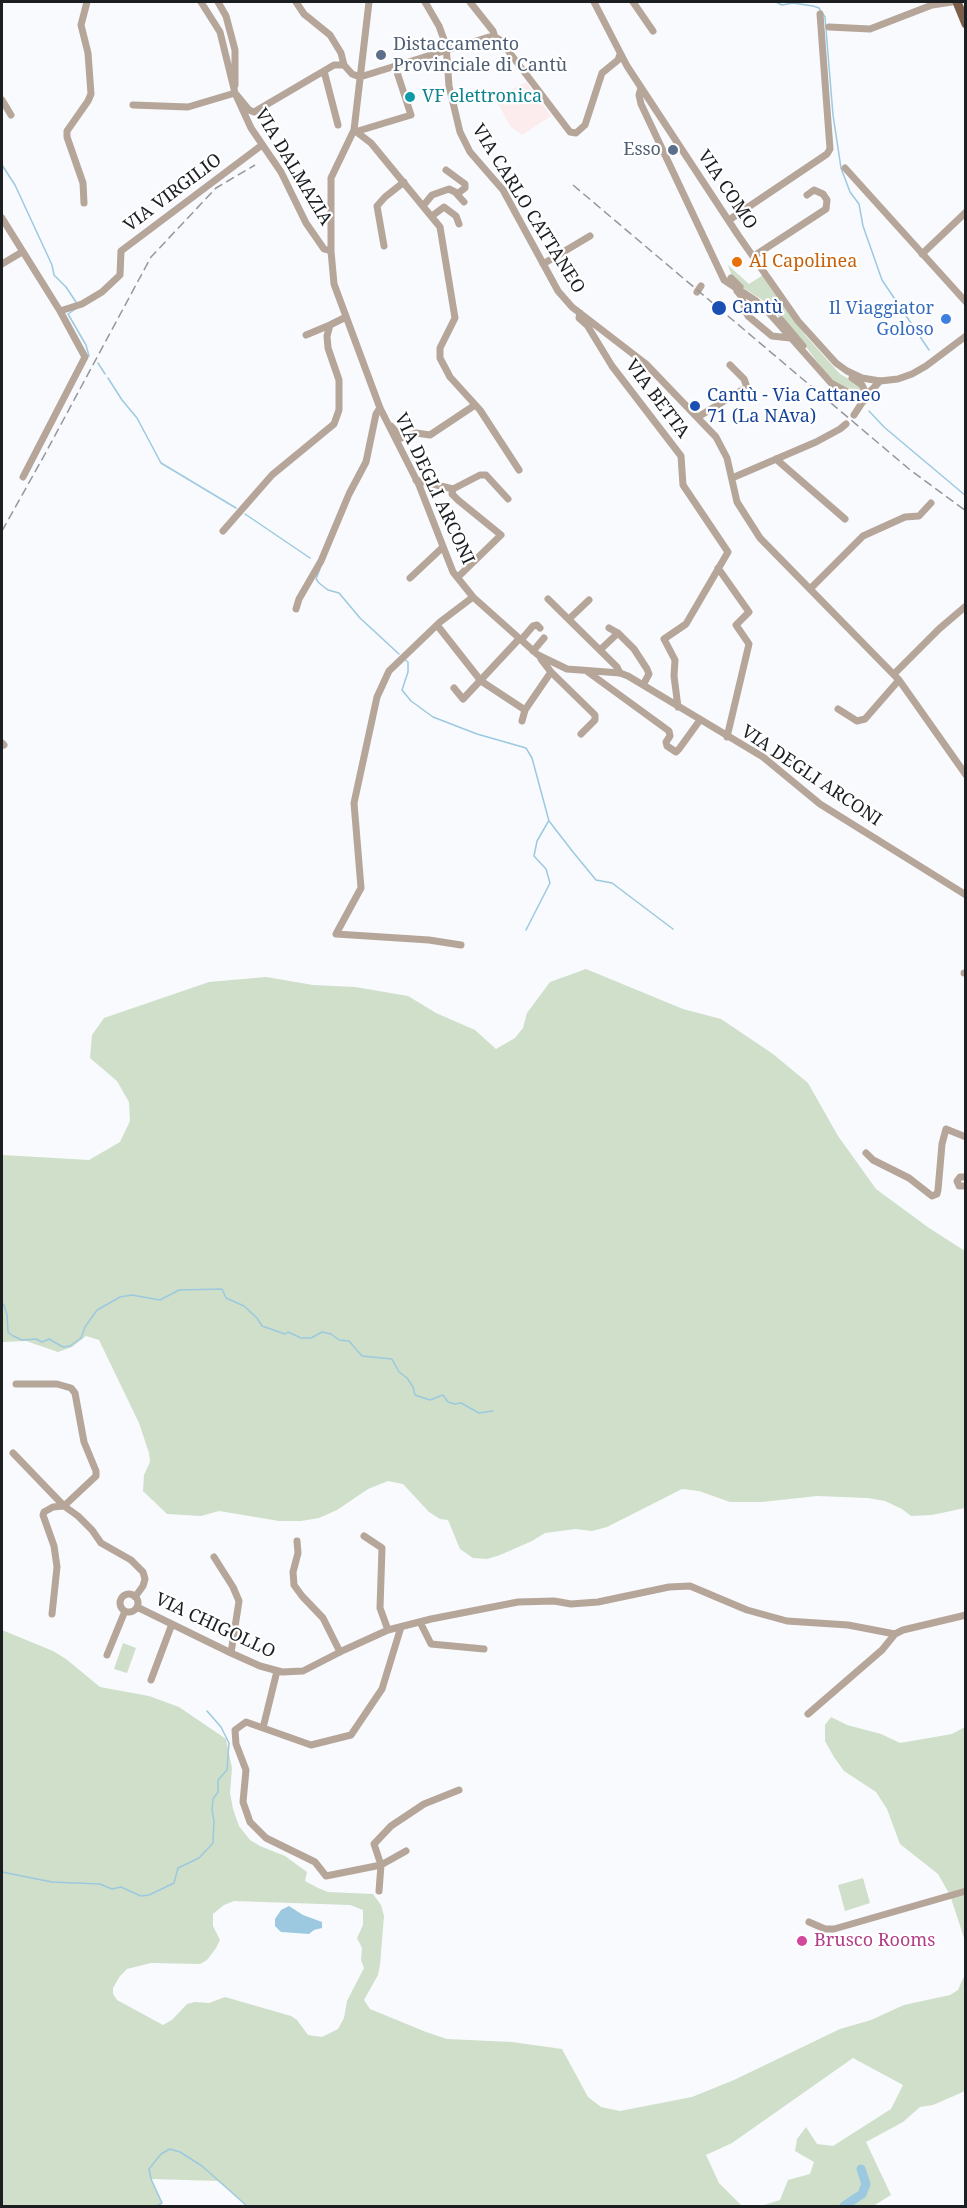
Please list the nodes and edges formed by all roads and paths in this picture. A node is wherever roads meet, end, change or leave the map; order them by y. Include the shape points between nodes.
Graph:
1 (87, 2) edge
2 (201, 2) edge
3 (218, 2) edge
4 (296, 2) edge
5 (369, 2) edge
6 (425, 2) edge
7 (470, 2) edge
8 (594, 2) edge
9 (633, 2) edge
10 (952, 2) edge
11 (957, 2) edge
12 (932, 3) edge
13 (820, 14) dead end
14 (966, 24) edge
15 (829, 27) dead end
16 (653, 30) dead end
17 (495, 37) junction
18 (447, 49) junction
19 (620, 54) junction
20 (344, 65) junction
21 (395, 66) junction
22 (610, 66) junction
23 (627, 66) junction
24 (324, 71) junction
25 (360, 77) junction
26 (641, 88) junction
27 (235, 93) junction
28 (2, 100) edge
29 (133, 105) dead end
30 (11, 115) dead end
31 (338, 125) dead end
32 (356, 131) junction
33 (262, 145) junction
34 (845, 168) dead end
35 (446, 170) dead end
36 (404, 182) junction
37 (457, 194) junction
38 (807, 195) dead end
39 (464, 202) dead end
40 (84, 203) dead end
41 (423, 206) junction
42 (966, 212) edge
43 (432, 216) junction
44 (2, 218) edge
45 (729, 220) junction
46 (459, 224) dead end
47 (590, 236) dead end
48 (384, 246) dead end
49 (331, 251) junction
50 (22, 252) junction
51 (922, 254) junction
52 (754, 256) junction
53 (2, 264) edge
54 (543, 264) junction
55 (731, 278) dead end
56 (735, 288) junction
57 (966, 302) edge
58 (60, 311) junction
59 (580, 313) junction
60 (346, 317) junction
61 (330, 325) junction
62 (306, 335) dead end
63 (966, 336) edge
64 (790, 338) junction
65 (730, 365) dead end
66 (840, 366) junction
67 (877, 381) junction
68 (865, 398) junction
69 (475, 405) junction
70 (380, 408) junction
71 (854, 415) dead end
72 (698, 417) junction
73 (385, 419) junction
74 (846, 424) dead end
75 (777, 459) junction
76 (519, 470) dead end
77 (22, 477) dead end
78 (732, 478) junction
79 (416, 480) junction
80 (453, 489) junction
81 (508, 499) dead end
82 (931, 503) dead end
83 (845, 519) dead end
84 (223, 531) dead end
85 (443, 547) junction
86 (718, 568) junction
87 (458, 577) junction
88 (410, 578) dead end
89 (810, 589) junction
90 (473, 597) junction
91 (548, 599) dead end
92 (589, 600) dead end
93 (966, 606) edge
94 (296, 609) dead end
95 (569, 620) junction
96 (437, 625) junction
97 (540, 627) dead end
98 (609, 628) dead end
99 (618, 633) junction
100 (544, 638) dead end
101 (520, 640) junction
102 (600, 650) junction
103 (536, 653) junction
104 (551, 672) junction
105 (588, 672) junction
106 (620, 673) junction
107 (896, 677) junction
108 (481, 681) junction
109 (643, 685) junction
110 (454, 688) dead end
111 (678, 707) junction
112 (838, 709) dead end
113 (525, 710) junction
114 (700, 720) junction
115 (522, 721) dead end
116 (581, 734) dead end
117 (727, 737) junction
118 (966, 774) edge
119 (966, 895) edge
120 (462, 945) dead end
121 (966, 1137) edge
122 (866, 1153) dead end
123 (966, 1177) edge
124 (966, 1186) edge
125 (16, 1384) dead end
126 (12, 1453) dead end
127 (64, 1506) junction
128 (364, 1536) dead end
129 (297, 1541) dead end
130 (214, 1557) dead end
131 (135, 1597) junction
132 (137, 1606) junction
133 (125, 1611) junction
134 (52, 1614) dead end
135 (966, 1615) edge
136 (420, 1622) junction
137 (172, 1624) junction
138 (401, 1627) junction
139 (388, 1630) junction
140 (895, 1634) junction
141 (484, 1648) dead end
142 (340, 1652) junction
143 (231, 1653) junction
144 (107, 1655) dead end
145 (279, 1672) junction
146 (151, 1680) dead end
147 (808, 1714) dead end
148 (263, 1728) junction
149 (459, 1790) dead end
150 (406, 1851) dead end
151 (381, 1865) junction
152 (379, 1891) dead end
153 (966, 1891) edge
154 (809, 1922) dead end

1 - 40 street via 81,25 91,94 67,131 83,183
2 - 27 street, VIA DALMAZIA via 220,32
3 - 27 street via 235,50
4 - 20 street via 303,15 330,35
5 - 25 street, VIA DEGLI ARCONI
6 - 18 street, VIA CARLO CATTANEO
7 - 17 street
8 - 19 street, VIA COMO
9 - 16 street
10 - 12 street
11 - 14 main road
12 - 15 street via 870,29
13 - 45 street via 830,149
17 - 18 street
17 - 22 street via 570,132 576,133 585,125 602,73
18 - 21 street
18 - 54 street, VIA CARLO CATTANEO via 448,86 460,132 470,152 503,190
19 - 22 street
19 - 23 street, VIA COMO
20 - 24 street
20 - 25 street
21 - 25 street
21 - 32 street via 411,115
22 - 23 street
23 - 26 street, VIA COMO
24 - 27 street via 257,111 249,110
24 - 31 street
25 - 32 street, VIA DEGLI ARCONI
26 - 45 street, VIA COMO
26 - 56 street via 641,104 720,274
27 - 29 street, VIA DALMAZIA via 188,107
27 - 33 street, VIA DALMAZIA
28 - 30 street
32 - 36 street via 371,142
32 - 49 street, VIA DEGLI ARCONI via 331,178
33 - 49 street, VIA DALMAZIA via 281,172 306,222 324,249
33 - 58 street, VIA VIRGILIO via 122,251 120,275 102,292
34 - 51 street
35 - 37 street via 465,184
36 - 41 street
36 - 48 street via 377,206
37 - 39 street
37 - 41 street via 449,189 440,191
38 - 52 street via 814,190 823,194 826,208
41 - 43 street
42 - 51 street
43 - 46 street via 444,207 456,216
43 - 69 street via 441,231 455,318 440,348 440,358 450,377
44 - 50 street
45 - 52 street, VIA COMO
47 - 54 street
49 - 60 street, VIA DEGLI ARCONI via 335,289
50 - 53 street
50 - 58 street
51 - 57 street
52 - 66 street, VIA COMO via 798,321
54 - 59 street, VIA CARLO CATTANEO via 558,291
55 - 68 street via 788,327 830,379
56 - 64 street via 756,301
56 - 64 street via 748,316 772,336
58 - 77 street via 85,357
59 - 72 street, VIA CARLO CATTANEO via 646,364
59 - 86 street, VIA BETTA via 579,318 612,366 681,456 683,485 728,552
60 - 61 street
60 - 70 street, VIA DEGLI ARCONI
61 - 62 street
61 - 84 street via 327,341 339,380 336,420 272,475
63 - 67 street via 912,374
64 - 68 street via 831,382
65 - 72 street via 747,387
66 - 67 street, VIA COMO
66 - 68 street via 844,374 862,385
67 - 68 street via 869,386
68 - 71 street
69 - 73 street via 430,435 416,433 402,438
69 - 76 street
70 - 73 street, VIA DEGLI ARCONI
70 - 94 street via 366,462
72 - 78 street, VIA CARLO CATTANEO via 721,443
73 - 79 street, VIA DEGLI ARCONI
74 - 75 street
75 - 78 street
75 - 83 street
78 - 89 street, VIA CARLO CATTANEO via 737,502 760,538
79 - 80 street
79 - 85 street, VIA DEGLI ARCONI
80 - 81 street via 486,475
80 - 87 street via 458,500 501,535
82 - 89 street via 919,516 905,517 863,537
85 - 87 street, VIA DEGLI ARCONI
85 - 88 street
86 - 111 street, VIA BETTA via 686,624 664,639 675,660
86 - 117 street via 749,612 736,626 749,644
87 - 90 street, VIA DEGLI ARCONI
89 - 107 street, VIA CARLO CATTANEO
90 - 96 street
90 - 101 street, VIA DEGLI ARCONI
91 - 95 street
92 - 95 street
93 - 107 street via 939,629
95 - 102 street
96 - 108 street
96 - 120 street via 389,671 377,697 354,803 361,888 336,934
97 - 101 street via 533,626
98 - 99 street
99 - 102 street
99 - 109 street via 647,669 649,674
100 - 103 street
101 - 103 street, VIA DEGLI ARCONI
101 - 108 street
102 - 106 street
103 - 104 street
103 - 105 street, VIA DEGLI ARCONI via 567,669
104 - 113 street
104 - 116 street via 595,715
105 - 106 street, VIA DEGLI ARCONI
105 - 114 street via 669,731 667,746 675,752
106 - 109 street, VIA DEGLI ARCONI
107 - 112 street via 866,719 857,721
107 - 118 street, VIA CARLO CATTANEO
108 - 110 street via 463,699
108 - 113 street
109 - 111 street, VIA DEGLI ARCONI
111 - 114 street, VIA DEGLI ARCONI
113 - 115 street
114 - 117 street, VIA DEGLI ARCONI
117 - 119 street, VIA DEGLI ARCONI via 763,757 820,804
121 - 122 street via 946,1129 935,1196 929,1196 909,1178
123 - 124 street via 960,1176 957,1181 959,1186
125 - 127 street via 57,1384 75,1393 84,1442 96,1476
126 - 127 street, VIA CHIGOLLO
127 - 131 street, VIA CHIGOLLO via 93,1530 102,1543 131,1560 142,1572 145,1579
127 - 134 street via 47,1509 43,1515 57,1567
128 - 139 street via 382,1548 380,1608
129 - 142 street via 294,1585 323,1618
130 - 143 street via 240,1601
131 - 132 street
131 - 133 street via 130,1594 122,1598 120,1604
132 - 133 street via 133,1611
132 - 137 street, VIA CHIGOLLO
133 - 144 street
135 - 140 street
136 - 138 street
136 - 140 street via 518,1602 598,1602 690,1586 747,1610 787,1621 848,1625
136 - 141 street via 431,1644
137 - 143 street, VIA CHIGOLLO
137 - 146 street
138 - 139 street
138 - 148 street via 382,1689 351,1735 311,1745
139 - 142 street
140 - 147 street
142 - 145 street via 303,1671
143 - 145 street, VIA CHIGOLLO
145 - 148 street
148 - 151 street via 246,1722 235,1730 246,1770 243,1802 250,1822 266,1838 315,1862 326,1876
149 - 151 street via 424,1804 391,1826 374,1844
150 - 151 street
151 - 152 street
153 - 154 street via 834,1929

